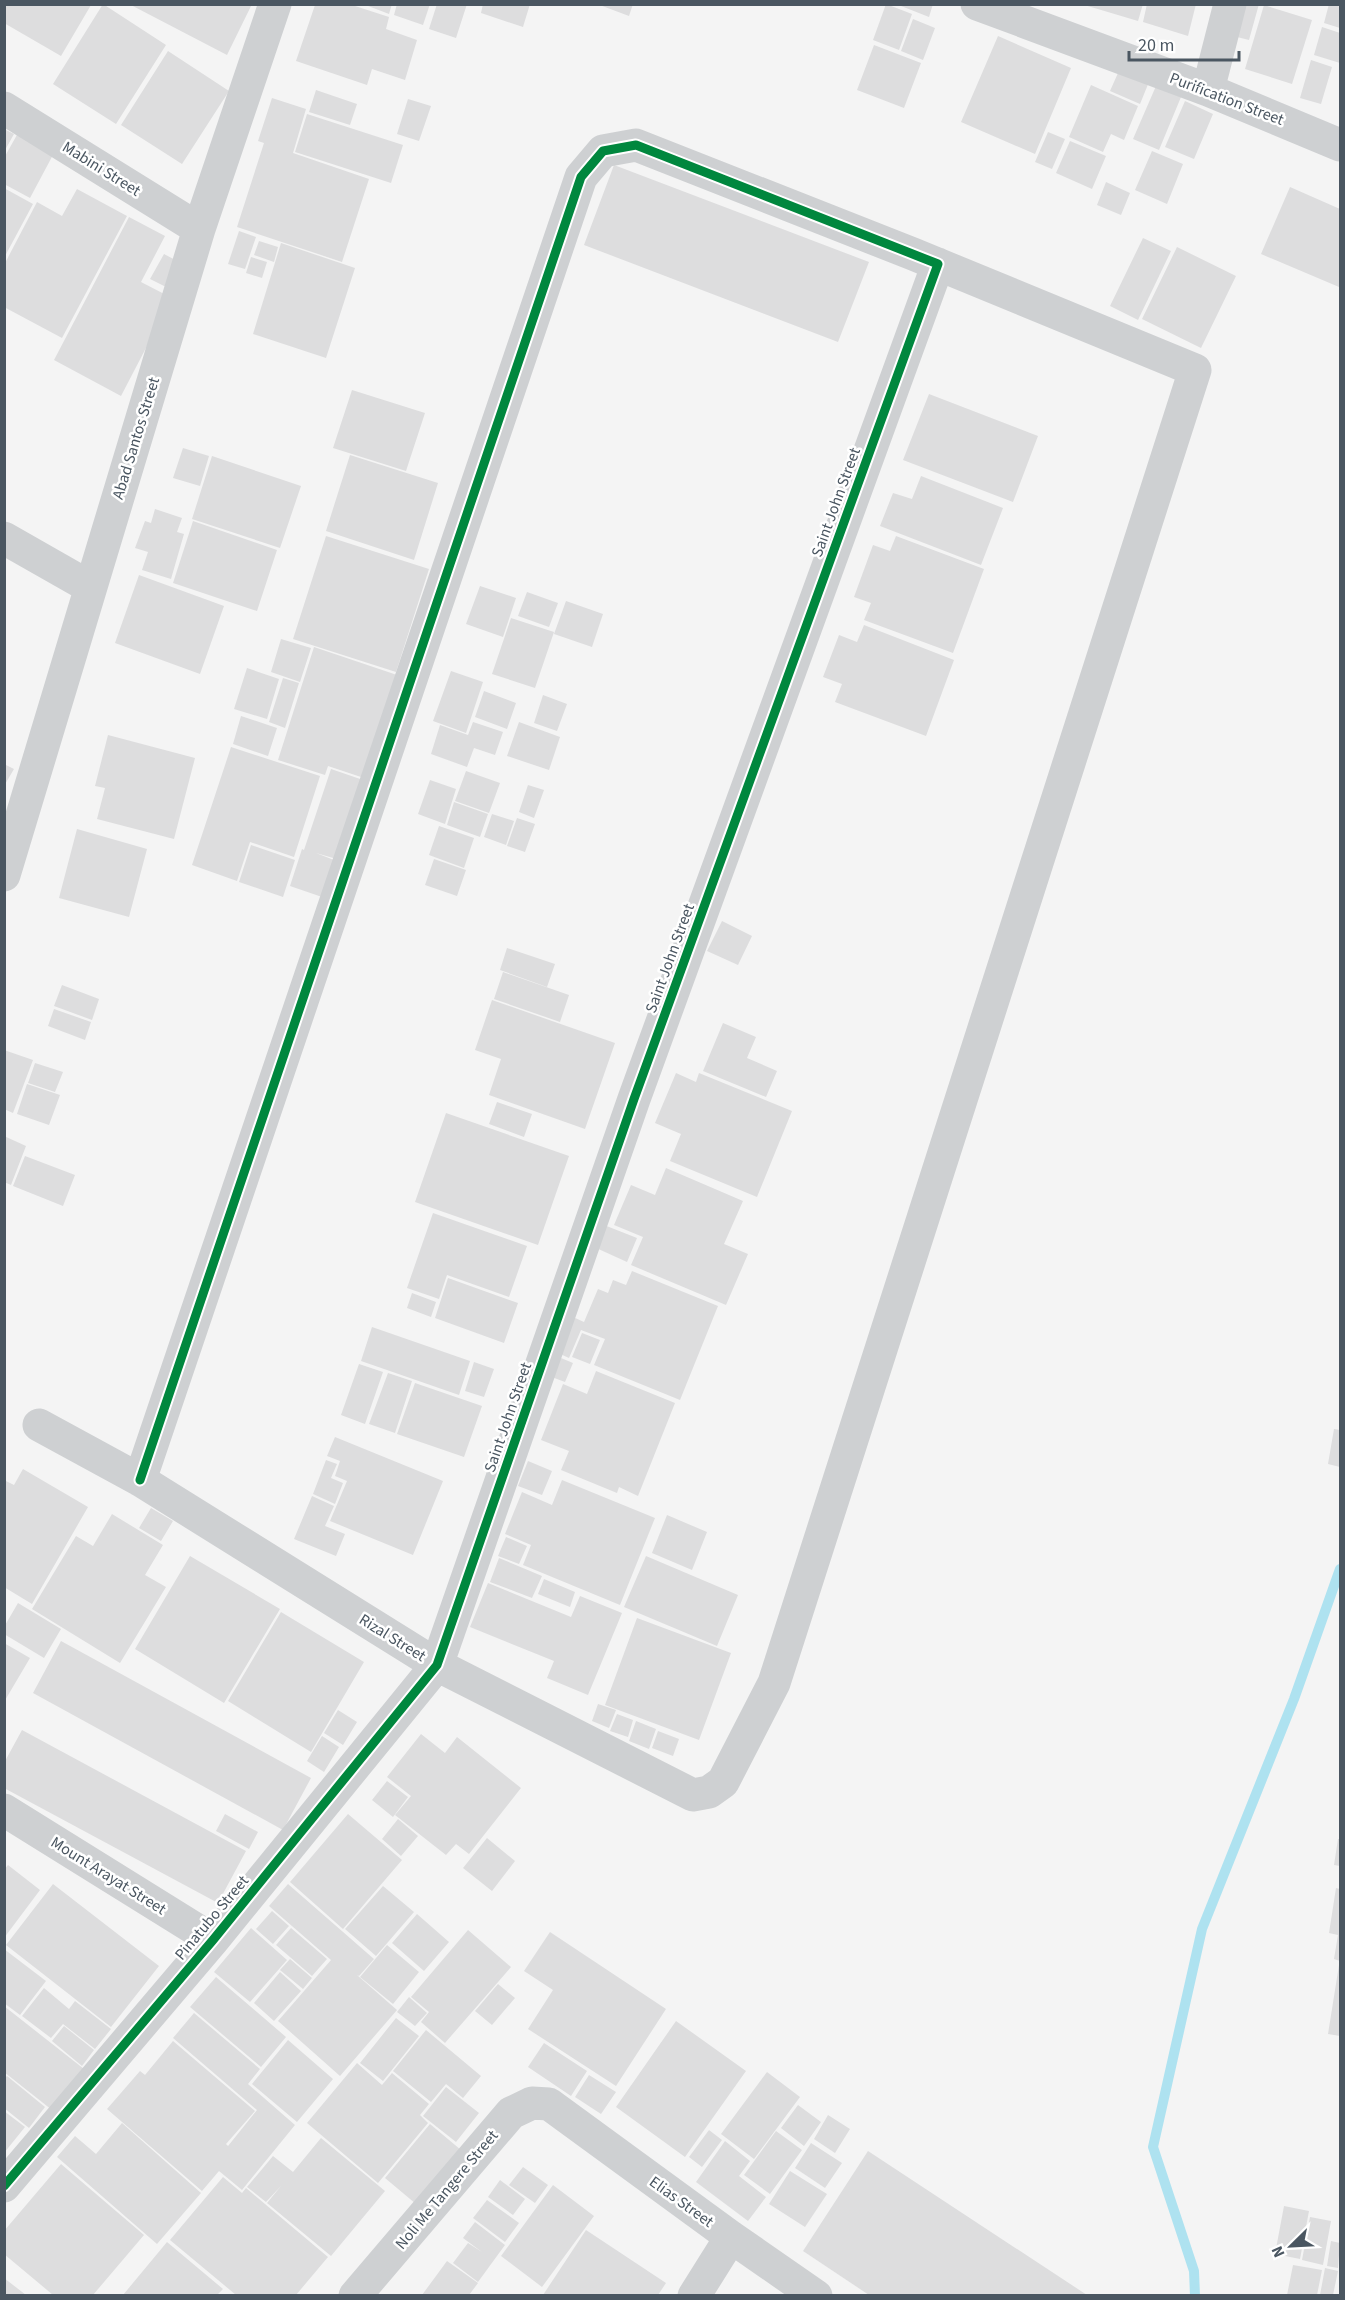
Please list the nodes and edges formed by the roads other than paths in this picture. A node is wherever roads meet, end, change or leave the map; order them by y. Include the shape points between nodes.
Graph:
1 (275, 4) edge
2 (977, 4) edge
3 (1230, 4) edge
4 (1208, 90) junction
5 (4, 108) edge
6 (1341, 145) edge
7 (198, 229) junction
8 (938, 264) junction
9 (4, 538) edge
10 (90, 587) junction
11 (4, 875) edge
12 (39, 1425) dead end
13 (140, 1480) junction
14 (437, 1665) junction
15 (4, 1809) edge
16 (213, 1940) junction
17 (549, 2104) joint
18 (4, 2186) edge
19 (731, 2237) junction
20 (355, 2295) edge
21 (694, 2295) edge
22 (816, 2295) edge

1 - 7 street, Abad Santos Street
2 - 4 street, Purification Street
3 - 4 street
4 - 6 street, Purification Street
5 - 7 street, Mabini Street
7 - 10 street, Abad Santos Street
8 - 13 street via 636,145 603,151 581,177
8 - 14 street, Saint John Street via 634,1098
8 - 14 street, Rizal Street via 1195,370 774,1683 723,1782 709,1792 693,1795
9 - 10 street
10 - 11 street, Abad Santos Street
12 - 13 street, Rizal Street
13 - 14 street, Rizal Street
14 - 16 street, Pinatubo Street
15 - 16 street, Mount Arayat Street
16 - 18 street, Pinatubo Street
17 - 19 street, Elias Street
17 - 20 street, Noli Me Tangere Street via 532,2103 511,2114
19 - 21 street
19 - 22 street, Elias Street

